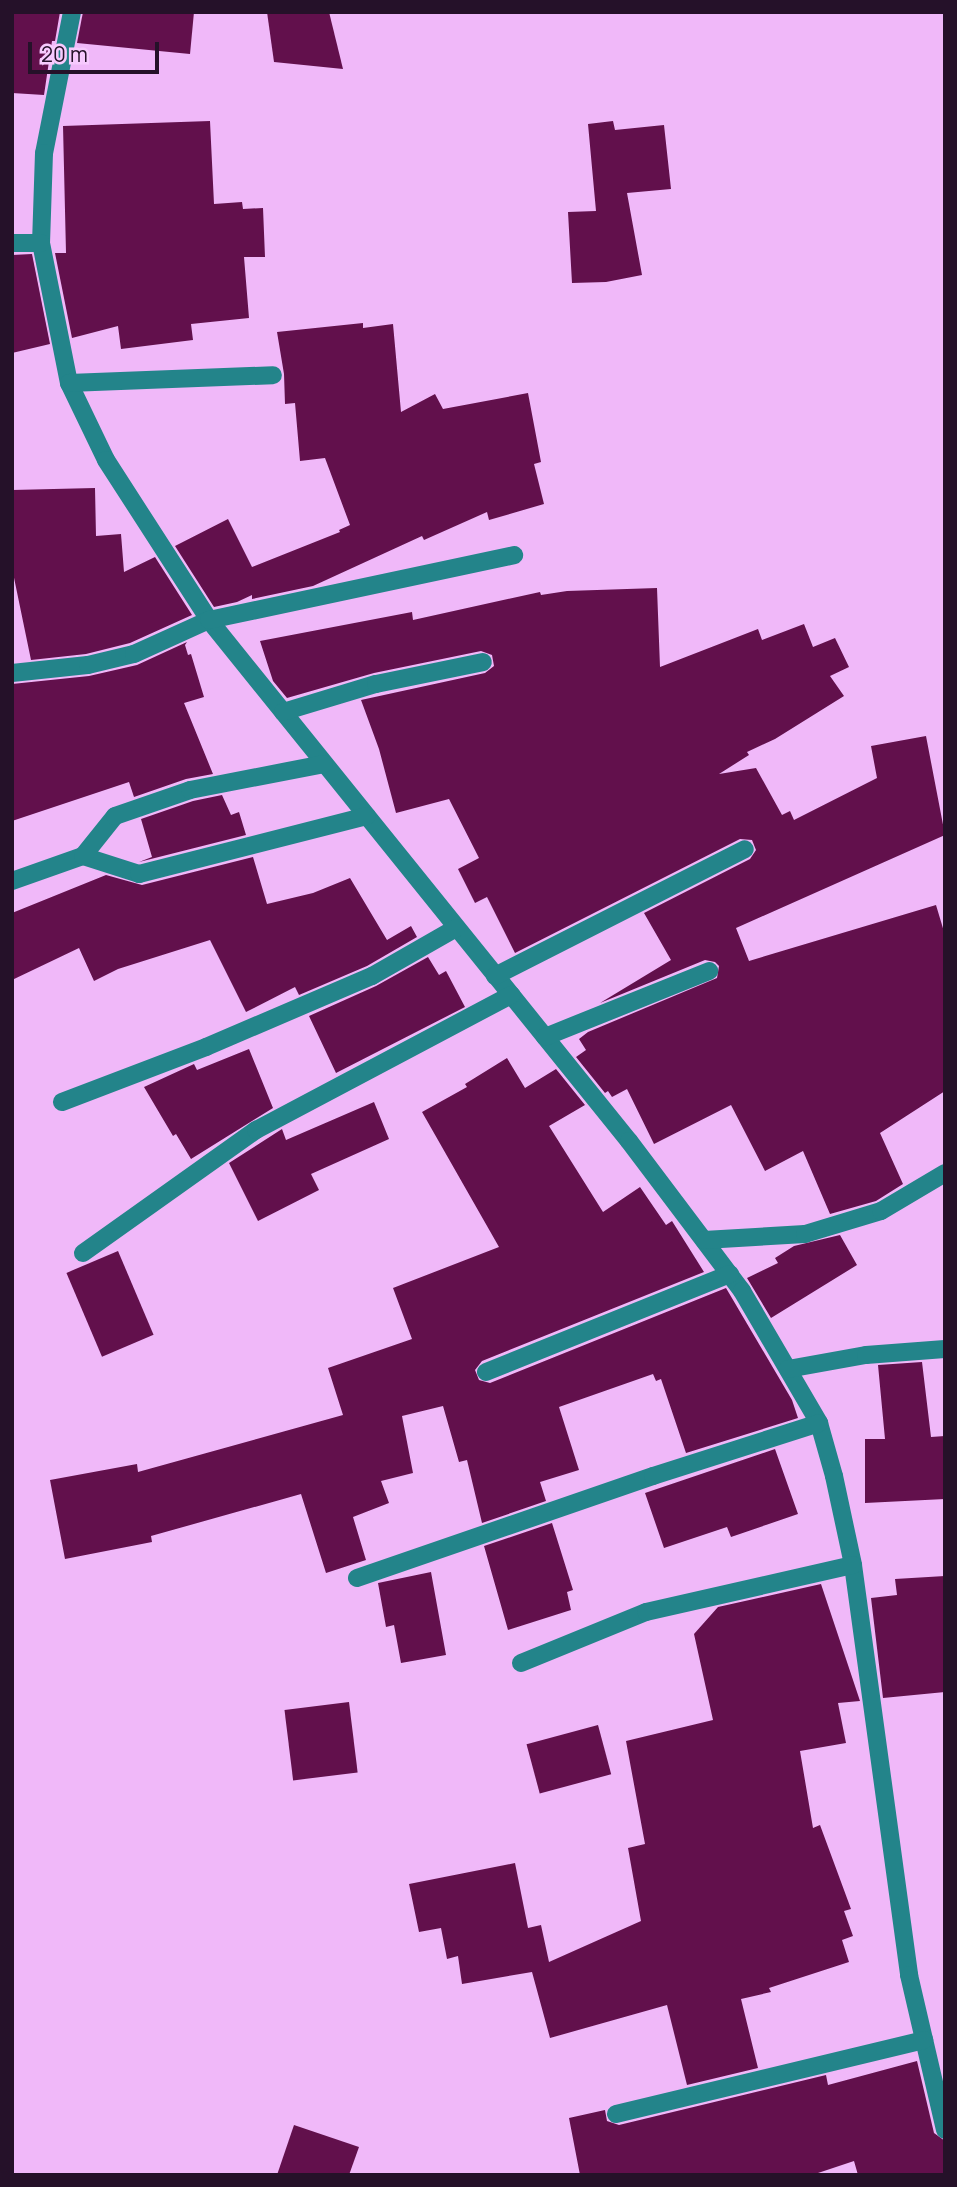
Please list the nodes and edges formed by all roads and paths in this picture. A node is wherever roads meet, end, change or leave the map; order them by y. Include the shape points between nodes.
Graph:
1 (72, 12) edge
2 (12, 243) edge
3 (41, 243) junction
4 (273, 374) dead end
5 (69, 383) junction
6 (514, 555) dead end
7 (209, 620) junction
8 (483, 662) dead end
9 (12, 673) edge
10 (283, 712) junction
11 (324, 764) junction
12 (368, 817) junction
13 (746, 849) dead end
14 (83, 856) junction
15 (12, 881) edge
16 (456, 928) junction
17 (709, 971) dead end
18 (495, 976) junction
19 (511, 995) junction
20 (544, 1037) junction
21 (62, 1101) dead end
22 (945, 1173) edge
23 (704, 1240) junction
24 (83, 1252) dead end
25 (730, 1275) junction
26 (945, 1349) edge
27 (788, 1369) junction
28 (486, 1372) dead end
29 (819, 1423) junction
30 (853, 1565) junction
31 (357, 1578) dead end
32 (521, 1664) dead end
33 (924, 2040) junction
34 (616, 2114) dead end
35 (945, 2130) edge

1 - 3 street via 44,153
2 - 3 street
3 - 5 street
4 - 5 street
5 - 7 street via 106,460
6 - 7 street
7 - 9 street via 134,654 88,665
7 - 10 street
8 - 10 street via 376,684
10 - 11 street
11 - 12 street
11 - 14 street via 190,790 115,816
12 - 14 street via 139,874
12 - 16 street
13 - 18 street
14 - 15 street
16 - 18 street
16 - 21 street via 372,976 206,1047
17 - 20 street
18 - 19 street
19 - 20 street
19 - 24 street via 256,1130
20 - 23 street
22 - 23 street via 881,1212 805,1234
23 - 25 street
25 - 27 street
25 - 28 street
26 - 27 street via 866,1355
27 - 29 street
29 - 30 street
29 - 31 street
30 - 32 street via 646,1612
30 - 33 street via 909,1975
33 - 34 street
33 - 35 street

